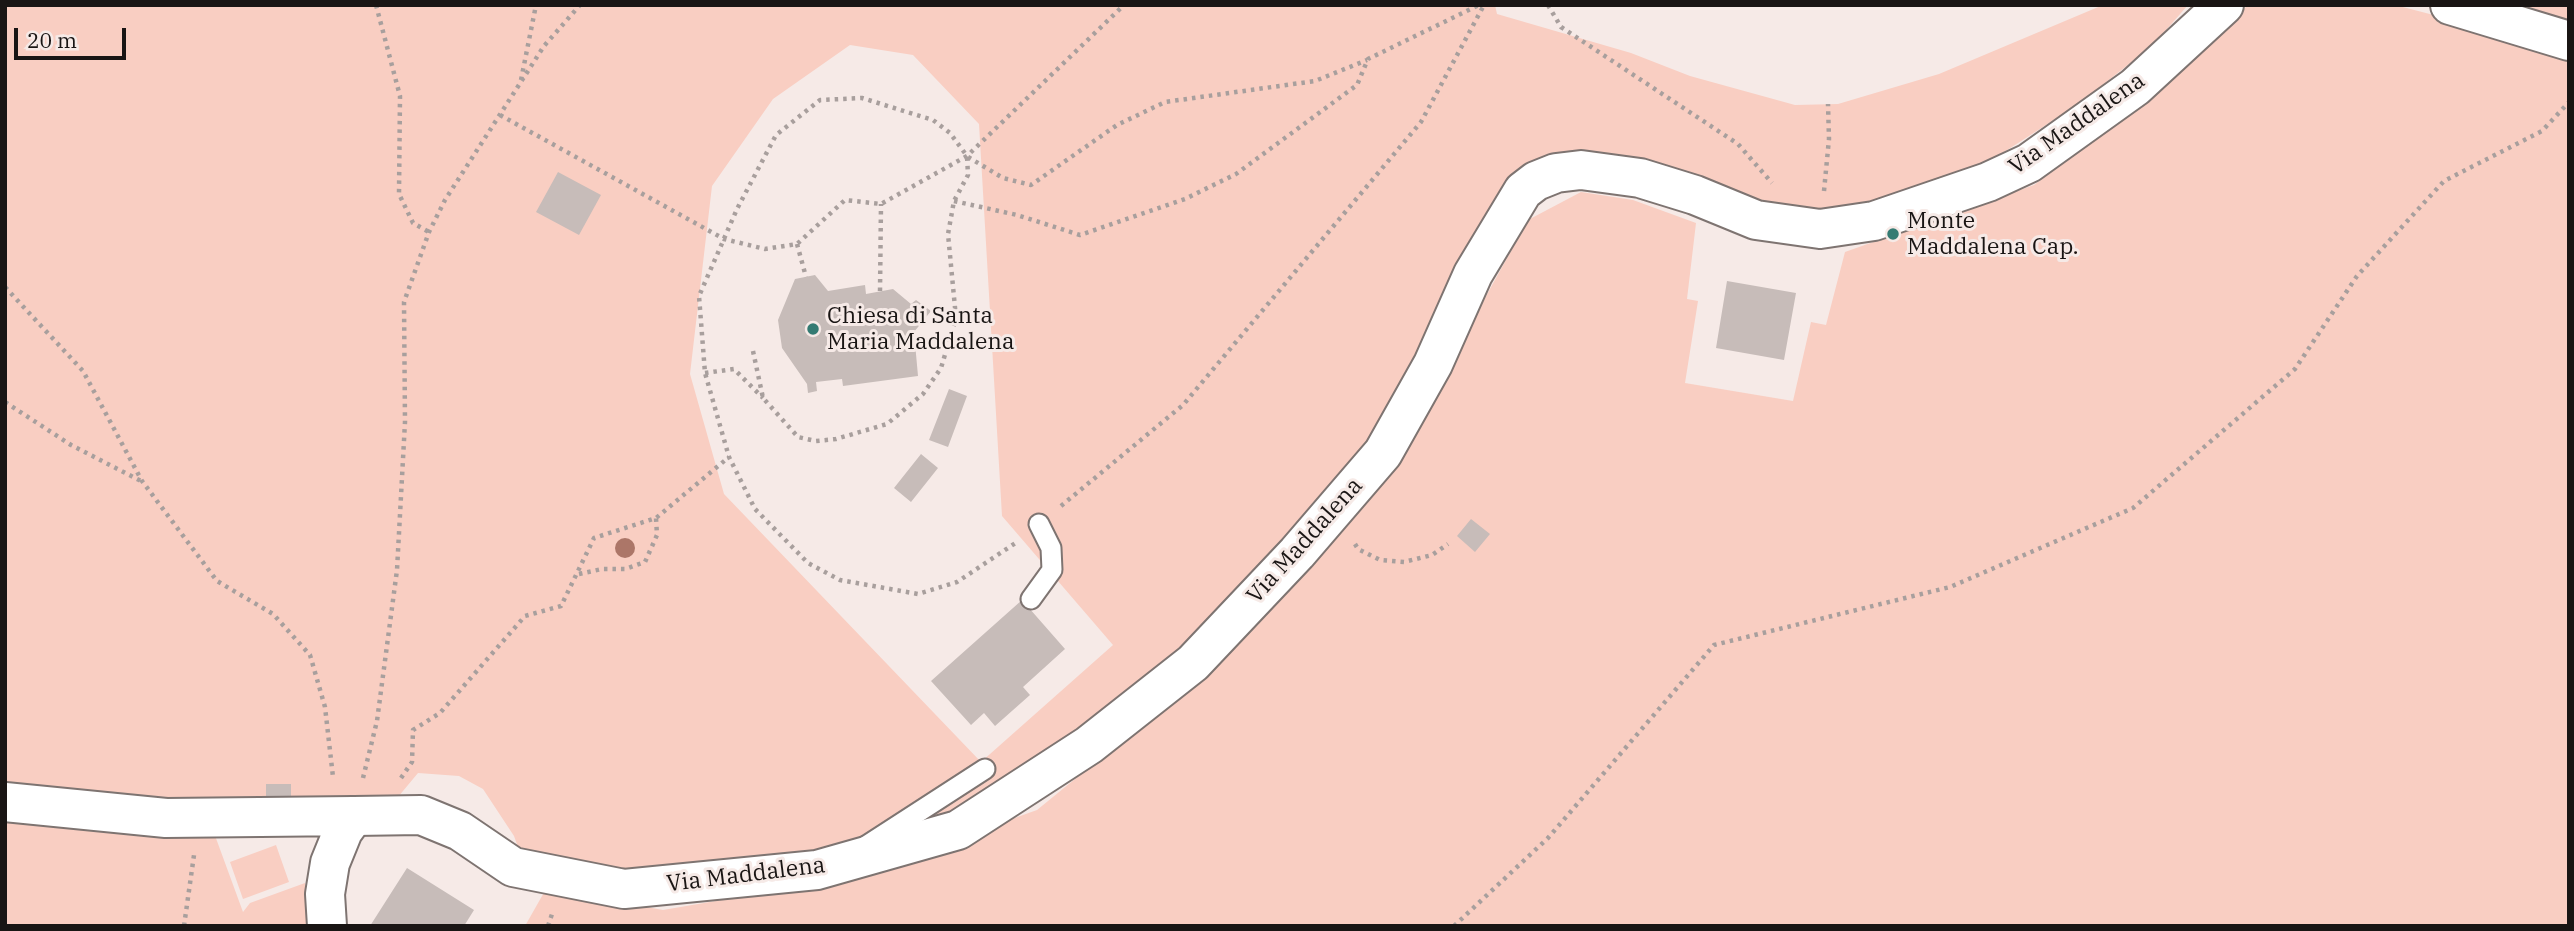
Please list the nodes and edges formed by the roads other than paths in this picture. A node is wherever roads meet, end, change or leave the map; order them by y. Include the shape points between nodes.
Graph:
1 (2224, 5) edge
2 (2450, 5) edge
3 (2569, 41) edge
4 (1039, 524) road end
5 (1031, 599) dead end
6 (985, 768) dead end
7 (5, 802) edge
8 (346, 816) junction
9 (846, 862) junction
10 (327, 926) edge

1 - 9 street, Via Maddalena via 2114,104 2029,163 1874,221 1816,229 1756,220 1640,178 1581,170 1536,181 1523,191 1473,274 1433,364 1383,453 1193,663 1089,745 958,830
2 - 3 street
4 - 5 lane via 1051,548 1052,570
6 - 9 lane via 890,828
7 - 8 street, Via Maddalena via 195,819
8 - 9 street, Via Maddalena via 421,815 460,831 513,867 625,889 817,870
8 - 10 street via 330,863 325,894

